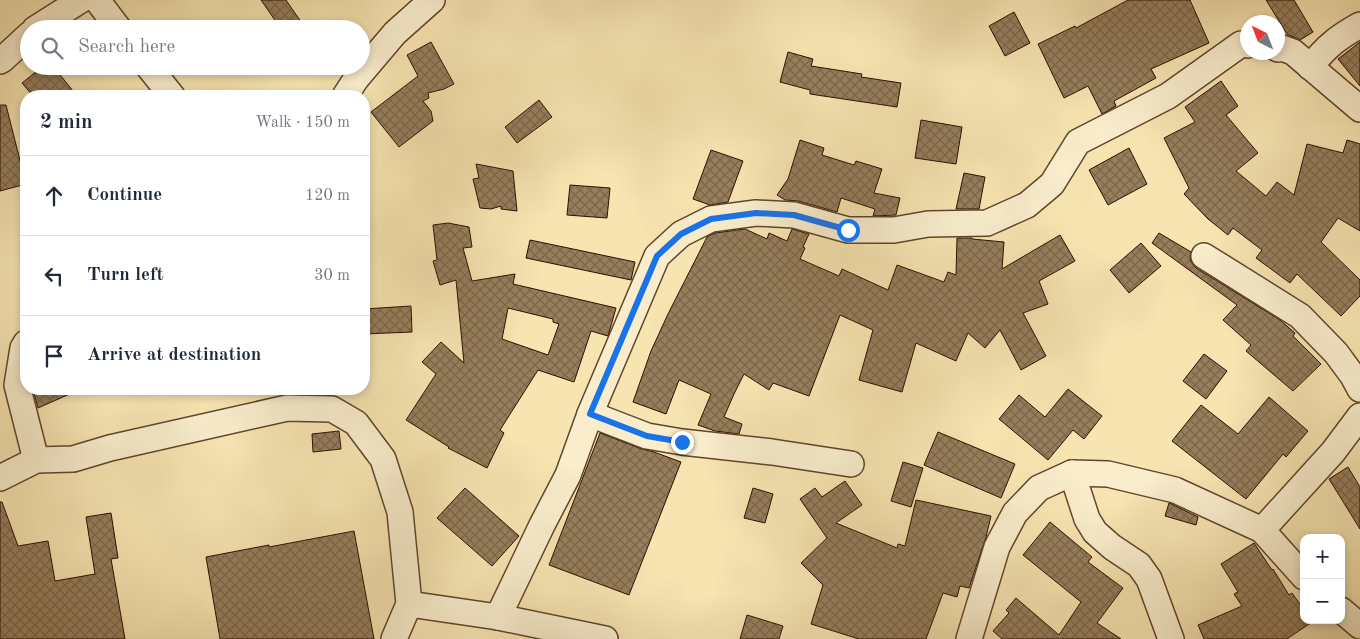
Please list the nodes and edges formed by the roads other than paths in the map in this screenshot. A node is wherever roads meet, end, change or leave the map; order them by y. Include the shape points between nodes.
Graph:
1 (81, 0) edge
2 (97, 0) edge
3 (432, 0) edge
4 (49, 20) edge
5 (112, 20) edge
6 (1360, 25) edge
7 (20, 44) edge
8 (1240, 45) edge
9 (1285, 49) edge
10 (0, 61) edge
11 (370, 63) edge
12 (1310, 67) junction
13 (155, 75) edge
14 (359, 75) edge
15 (167, 90) edge
16 (349, 90) edge
17 (1360, 109) edge
18 (1204, 256) dead end
19 (20, 366) edge
20 (1360, 389) edge
21 (590, 414) junction
22 (1360, 416) edge
23 (36, 460) junction
24 (851, 464) dead end
25 (1072, 473) junction
26 (0, 478) edge
27 (1262, 530) junction
28 (1300, 573) edge
29 (409, 604) junction
30 (1345, 613) edge
31 (498, 617) junction
32 (1360, 626) edge
33 (394, 639) edge
34 (605, 639) edge
35 (969, 639) edge
36 (1172, 639) edge

1 - 4 street
2 - 5 street
3 - 11 street
6 - 12 street via 1336,39
7 - 10 street
8 - 21 street via 1168,96 1078,142 1052,184 1027,205 987,222 928,224 894,230 848,230 794,215 756,213 711,219 681,234 657,256
9 - 12 street
12 - 17 street
13 - 15 street
14 - 16 street
18 - 20 street via 1300,316 1336,353
19 - 23 street via 17,385
21 - 24 street via 647,436
21 - 31 street via 568,475
22 - 27 street
23 - 26 street
23 - 29 street via 73,459 287,408 332,410 356,423 383,459 400,512
25 - 27 street via 1108,474 1176,490
25 - 35 street via 1040,488 1015,513 997,547
25 - 36 street via 1087,519 1095,532 1139,565 1149,579
27 - 28 street
29 - 31 street
29 - 33 street
30 - 32 street
31 - 34 street

